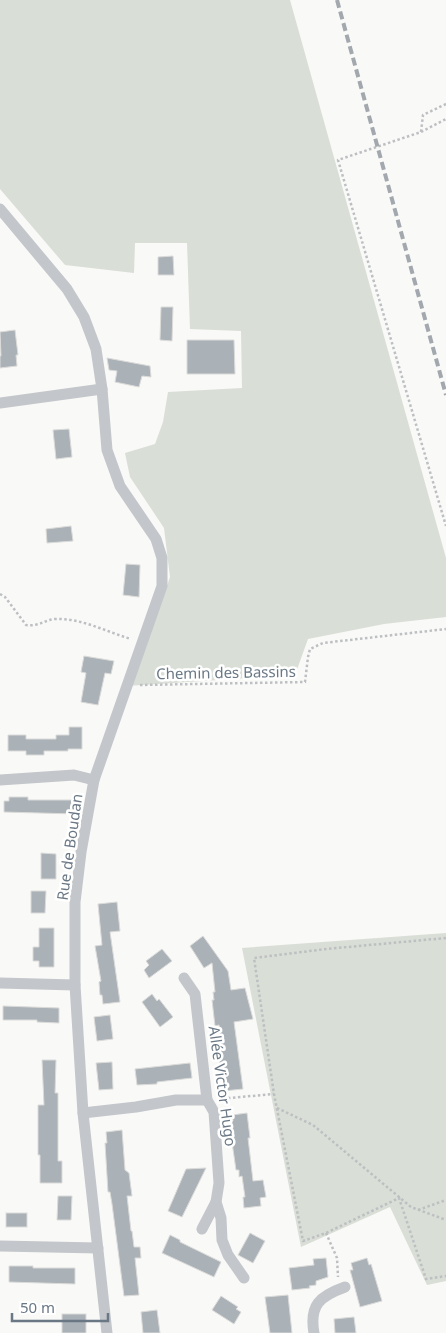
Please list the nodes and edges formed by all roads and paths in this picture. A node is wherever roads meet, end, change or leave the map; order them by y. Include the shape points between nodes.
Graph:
1 (446, 104) edge
2 (446, 119) edge
3 (421, 132) junction
4 (0, 209) edge
5 (102, 389) junction
6 (0, 403) edge
7 (446, 526) edge
8 (0, 594) edge
9 (446, 629) edge
10 (141, 643) junction
11 (126, 685) junction
12 (0, 780) edge
13 (94, 780) junction
14 (446, 938) edge
15 (184, 978) dead end
16 (0, 983) edge
17 (75, 985) junction
18 (274, 1094) junction
19 (207, 1100) junction
20 (277, 1108) junction
21 (83, 1113) junction
22 (399, 1198) junction
23 (446, 1200) edge
24 (216, 1202) junction
25 (417, 1211) junction
26 (446, 1220) edge
27 (202, 1229) dead end
28 (326, 1233) junction
29 (0, 1246) edge
30 (98, 1248) junction
31 (446, 1276) edge
32 (244, 1278) dead end
33 (342, 1288) joint
34 (107, 1333) edge
35 (314, 1333) edge

1 - 3 path via 423,115
2 - 3 path
3 - 7 path via 338,160
4 - 5 street, Rue de Boudan via 67,290 84,317 96,349
5 - 6 street
5 - 10 street, Rue de Boudan via 106,450 120,486 156,539 162,558 162,586
8 - 10 path via 26,625 36,626 52,618 68,619
9 - 11 path, Chemin des Bassins via 324,643 310,649 305,682
10 - 11 street, Rue de Boudan
11 - 13 street, Rue de Boudan
12 - 13 street via 74,775
13 - 17 street, Rue de Boudan via 75,902
14 - 18 path via 254,958
15 - 19 street, Allée Victor Hugo via 195,994
16 - 17 street
17 - 21 street, Rue de Boudan
18 - 19 path
18 - 20 path
19 - 21 street via 176,1100
19 - 24 street, Allée Victor Hugo via 214,1112 219,1183
20 - 22 path via 314,1125
20 - 28 path via 303,1242
21 - 30 street, Rue de Boudan
22 - 25 path
22 - 28 path
22 - 31 path via 426,1279
23 - 25 path
24 - 27 street, Allée Victor Hugo
24 - 32 street, Allée Victor Hugo via 222,1240
25 - 26 path
28 - 33 path via 337,1258
29 - 30 street
30 - 34 street, Rue de Boudan
33 - 35 street via 329,1293 316,1304 312,1321

